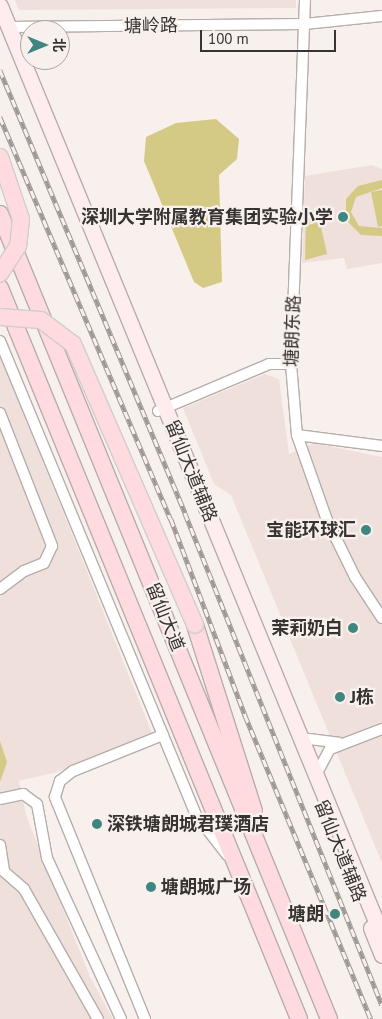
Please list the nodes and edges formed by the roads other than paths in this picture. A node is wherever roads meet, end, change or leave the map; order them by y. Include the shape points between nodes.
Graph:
1 (305, 0) edge
2 (0, 6) edge
3 (382, 16) edge
4 (305, 24) junction
5 (4, 27) edge
6 (0, 157) edge
7 (0, 214) edge
8 (0, 274) edge
9 (0, 288) edge
10 (0, 317) edge
11 (0, 341) edge
12 (291, 364) junction
13 (162, 409) junction
14 (0, 413) edge
15 (297, 435) junction
16 (382, 446) edge
17 (0, 589) edge
18 (382, 618) edge
19 (382, 729) edge
20 (163, 735) junction
21 (301, 738) junction
22 (342, 743) junction
23 (316, 775) junction
24 (0, 799) edge
25 (0, 845) edge
26 (236, 864) junction
27 (2, 870) edge
28 (282, 902) junction
29 (382, 936) edge
30 (382, 954) edge
31 (98, 1019) edge
32 (121, 1019) edge
33 (145, 1019) edge
34 (299, 1019) edge
35 (329, 1019) edge

1 - 4 street, 塘朗东路
2 - 5 main road, 留仙大道辅路
3 - 4 street, 塘岭路
4 - 5 street, 塘岭路
4 - 12 street, 塘朗东路
5 - 13 main road, 留仙大道辅路
6 - 8 main road, bridge via 17,199 20,226 18,246
7 - 28 main road, 留仙大道
9 - 26 main road, 留仙大道
10 - 28 main road, bridge via 42,320 73,344 195,625
11 - 20 street
12 - 13 street via 269,364
12 - 15 street, 塘朗东路
13 - 21 main road, 留仙大道辅路
13 - 30 main road, 留仙大道辅路
14 - 17 street via 52,546 44,563 24,571
15 - 16 street
15 - 18 street, 塘朗东路 via 327,520 354,577
19 - 22 street
20 - 26 street via 202,826
20 - 33 street via 73,771 60,782 55,797
21 - 22 street via 318,744
21 - 23 main road, 留仙大道辅路
22 - 23 street via 322,758
23 - 29 main road, 留仙大道辅路
24 - 32 street via 16,794 37,804 49,864
25 - 27 street
26 - 34 main road, 留仙大道
27 - 31 street via 24,888
28 - 35 main road, 留仙大道

